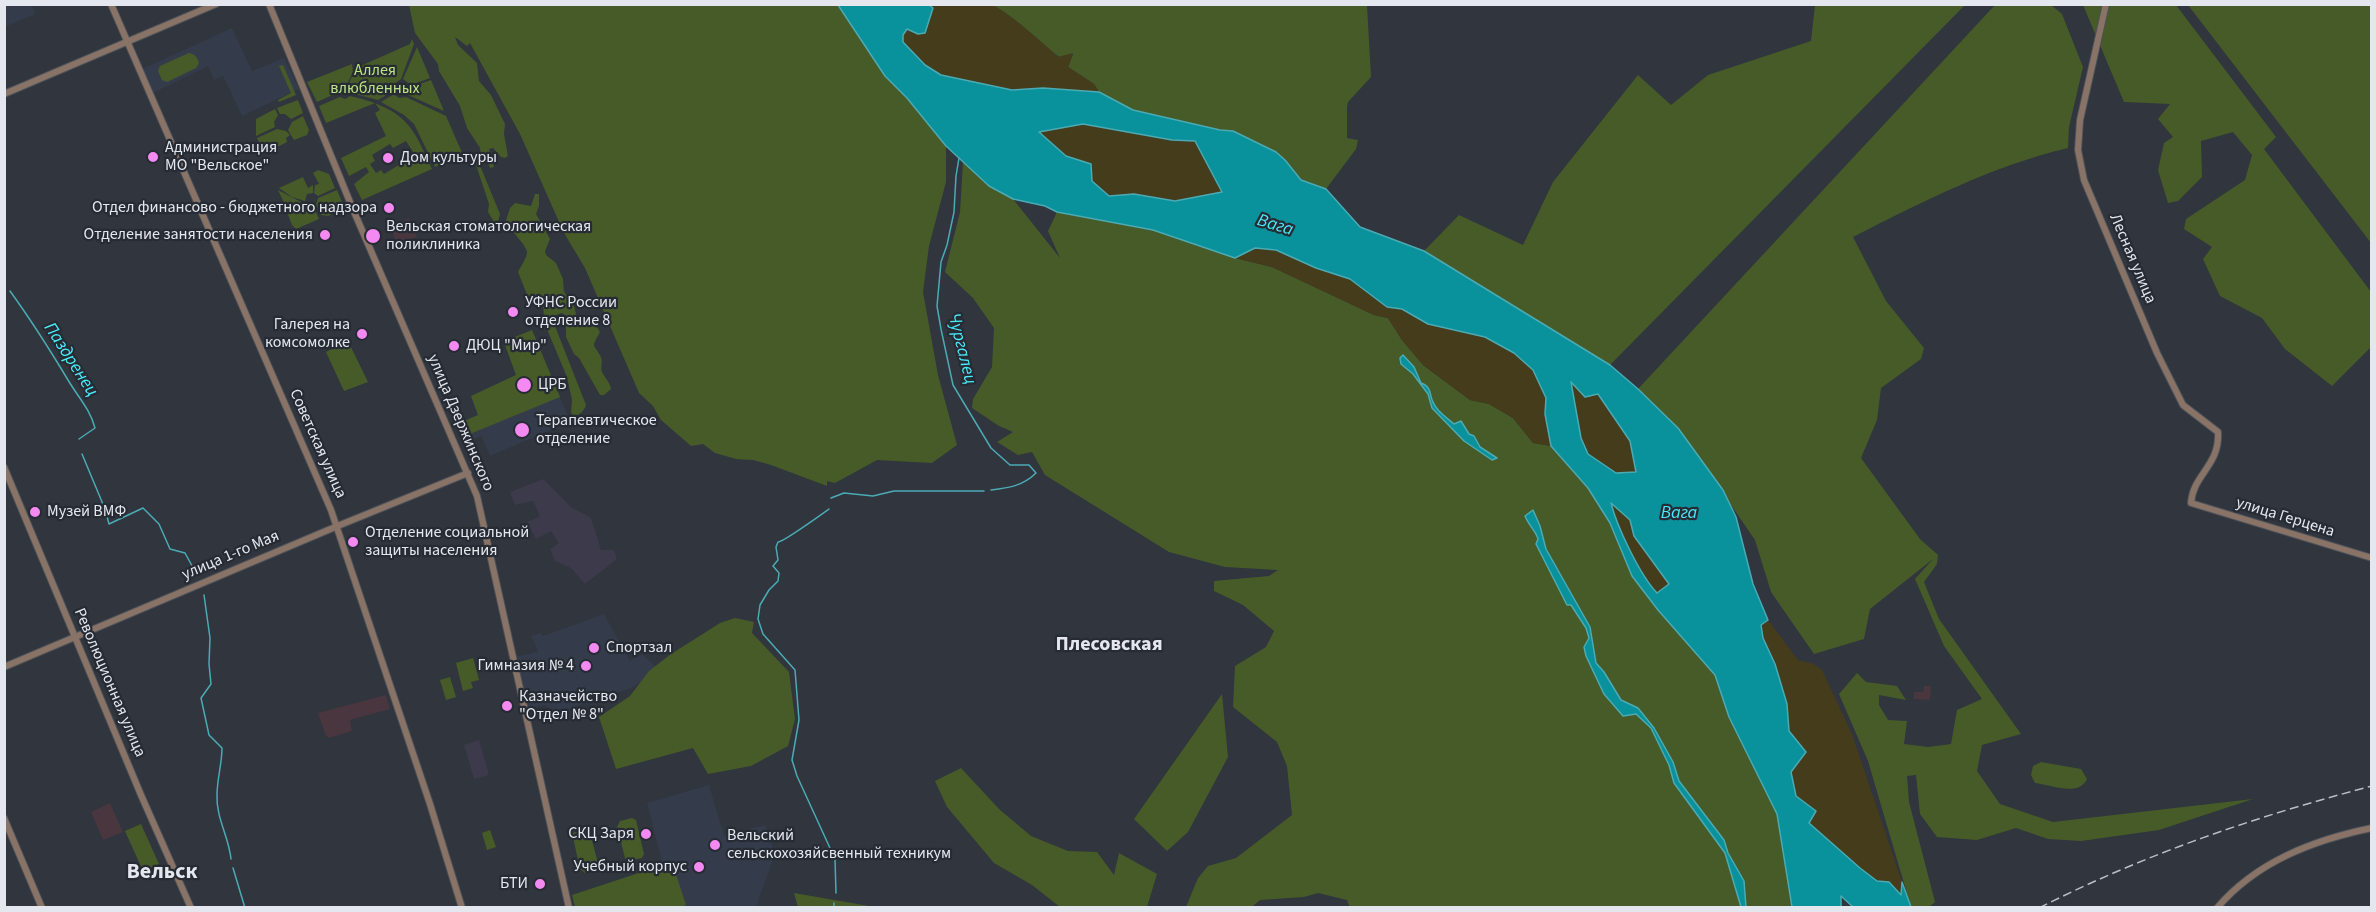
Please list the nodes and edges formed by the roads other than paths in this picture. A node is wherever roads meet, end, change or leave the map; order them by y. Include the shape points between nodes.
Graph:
1 (111, 4) edge
2 (216, 4) edge
3 (269, 4) edge
4 (2106, 4) edge
5 (127, 42) junction
6 (4, 94) edge
7 (4, 467) edge
8 (468, 473) junction
9 (2191, 503) joint
10 (337, 526) junction
11 (2372, 558) edge
12 (75, 636) junction
13 (4, 667) edge
14 (4, 818) edge
15 (2372, 828) edge
16 (42, 908) edge
17 (191, 908) edge
18 (462, 908) edge
19 (568, 908) edge
20 (2217, 908) edge

1 - 5 main road, Советская улица
2 - 5 main road
3 - 8 main road, улица Дзержинского via 348,198
4 - 9 main road, Лесная улица via 2078,150 2084,180 2157,353 2183,405 2218,432 2219,445 2212,463 2192,491
5 - 6 main road
5 - 10 main road, Советская улица
7 - 12 main road, Революционная улица
8 - 10 main road, улица 1-го Мая
8 - 19 main road, улица Дзержинского via 479,505
9 - 11 main road, улица Герцена
10 - 12 main road, улица 1-го Мая
10 - 18 main road, Советская улица
12 - 13 main road, улица 1-го Мая
12 - 17 main road, Революционная улица
14 - 16 main road
15 - 20 main road via 2287,854 2254,872

